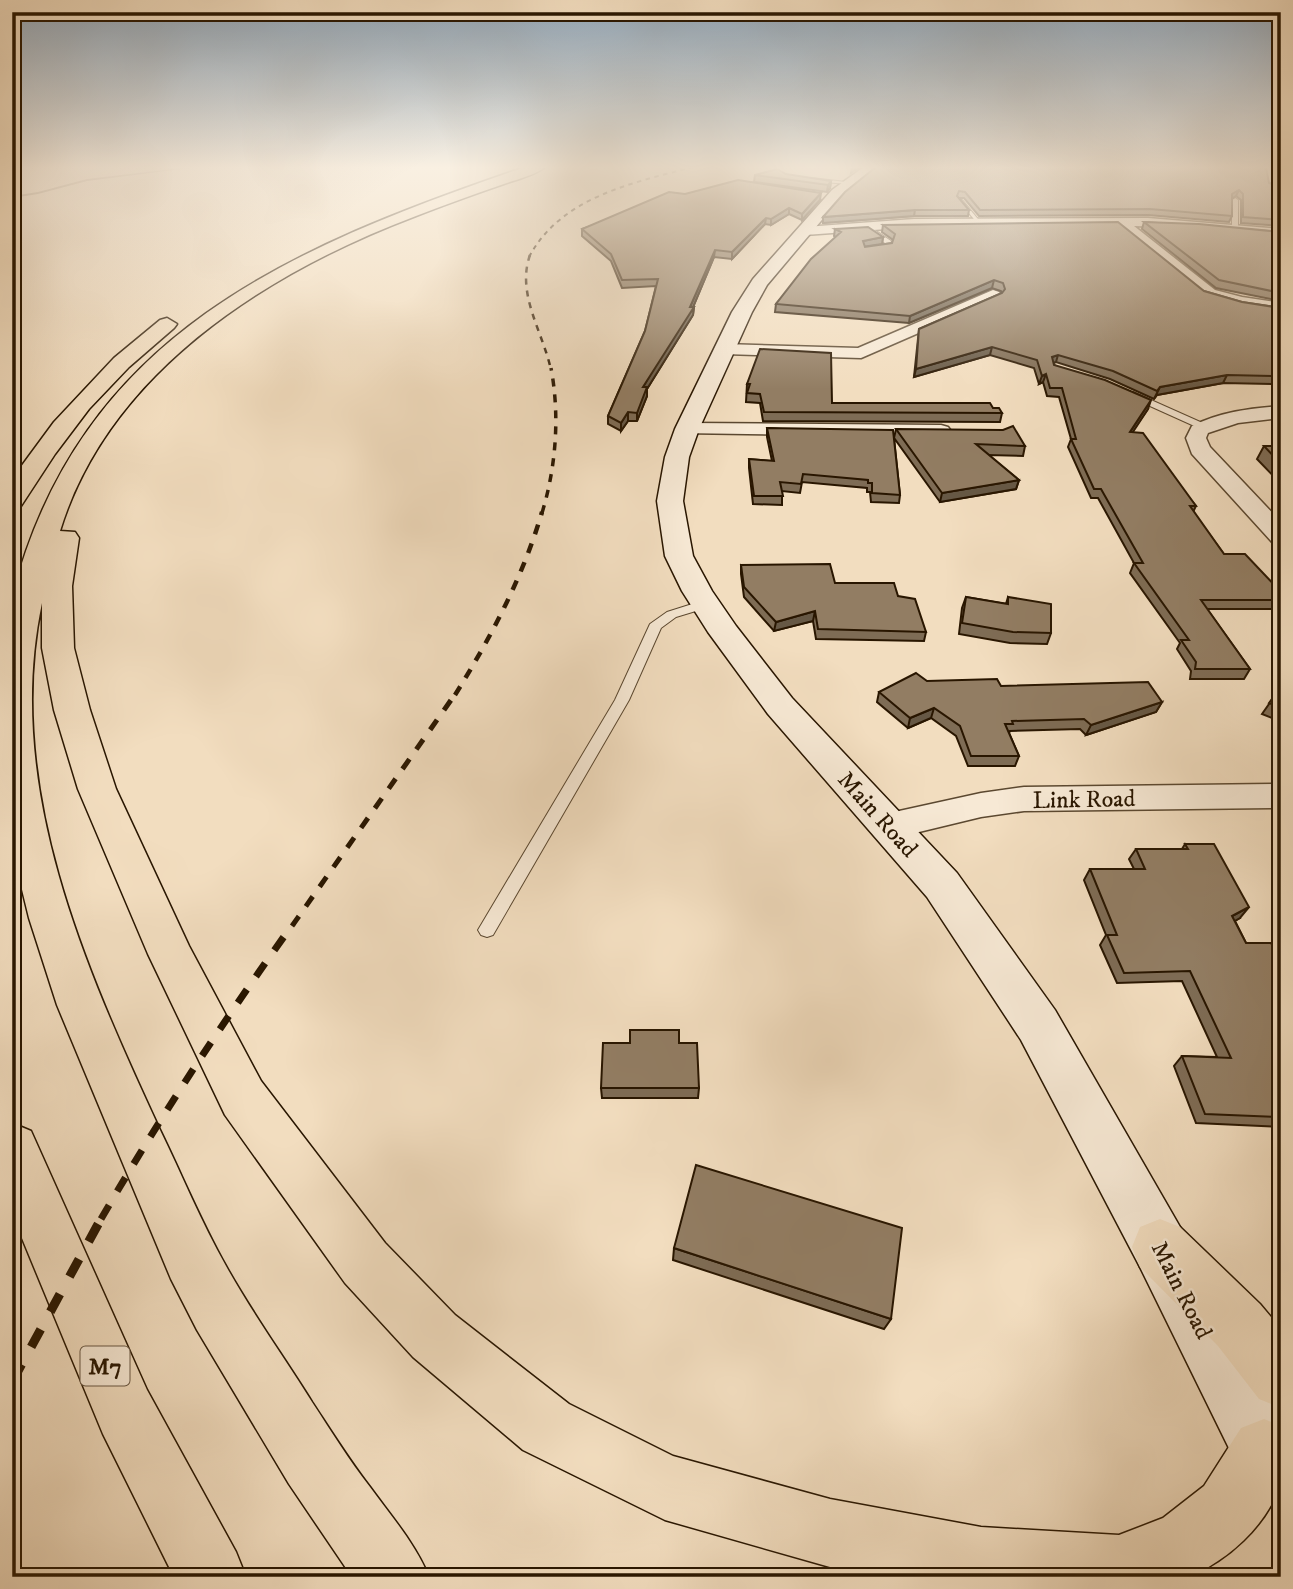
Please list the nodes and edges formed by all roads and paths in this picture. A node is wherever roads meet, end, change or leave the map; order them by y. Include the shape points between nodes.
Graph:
1 (308, 241) edge
2 (341, 241) edge
3 (800, 241) edge
4 (888, 241) edge
5 (1144, 241) edge
6 (866, 250) edge
7 (217, 290) dead end
8 (993, 295) edge
9 (1281, 308) edge
10 (179, 316) dead end
11 (724, 349) junction
12 (1125, 391) edge
13 (1281, 412) edge
14 (1203, 427) junction
15 (687, 429) junction
16 (958, 431) edge
17 (85, 451) junction
18 (12, 500) edge
19 (1281, 537) edge
20 (705, 604) junction
21 (1281, 796) edge
22 (890, 826) junction
23 (487, 930) dead end
24 (12, 1149) edge
25 (1160, 1247) junction
26 (1281, 1377) edge
27 (1272, 1467) edge
28 (1129, 1573) edge
29 (211, 1577) edge
30 (394, 1577) edge

1 - 7 highway
2 - 17 highway via 279,272 191,332 120,404
3 - 11 main road, Main Road via 749,298
4 - 6 lane via 886,248
5 - 9 street via 1209,293
8 - 11 street via 861,353
10 - 18 highway via 89,393 36,460
11 - 15 main road, Main Road
12 - 14 lane
13 - 14 street via 1233,417
14 - 19 street via 1196,438 1200,449
15 - 16 street
15 - 20 main road, Main Road via 672,478 672,515 679,556
17 - 28 highway via 57,586 58,648 97,789 170,954 243,1098 365,1263 433,1336 546,1427 664,1487 830,1533 981,1562
17 - 30 highway via 51,519 19,636 15,711 19,782 45,905 100,1058 201,1279 323,1479
20 - 22 main road, Main Road via 780,706
20 - 23 lane via 672,614 655,627 622,700
21 - 22 street, Link Road via 1024,799
22 - 25 main road, Main Road via 942,885 1038,1025
24 - 29 highway, M7 via 125,1412
25 - 26 highway via 1239,1325
25 - 27 main road, Main Road
27 - 28 highway via 1185,1544

